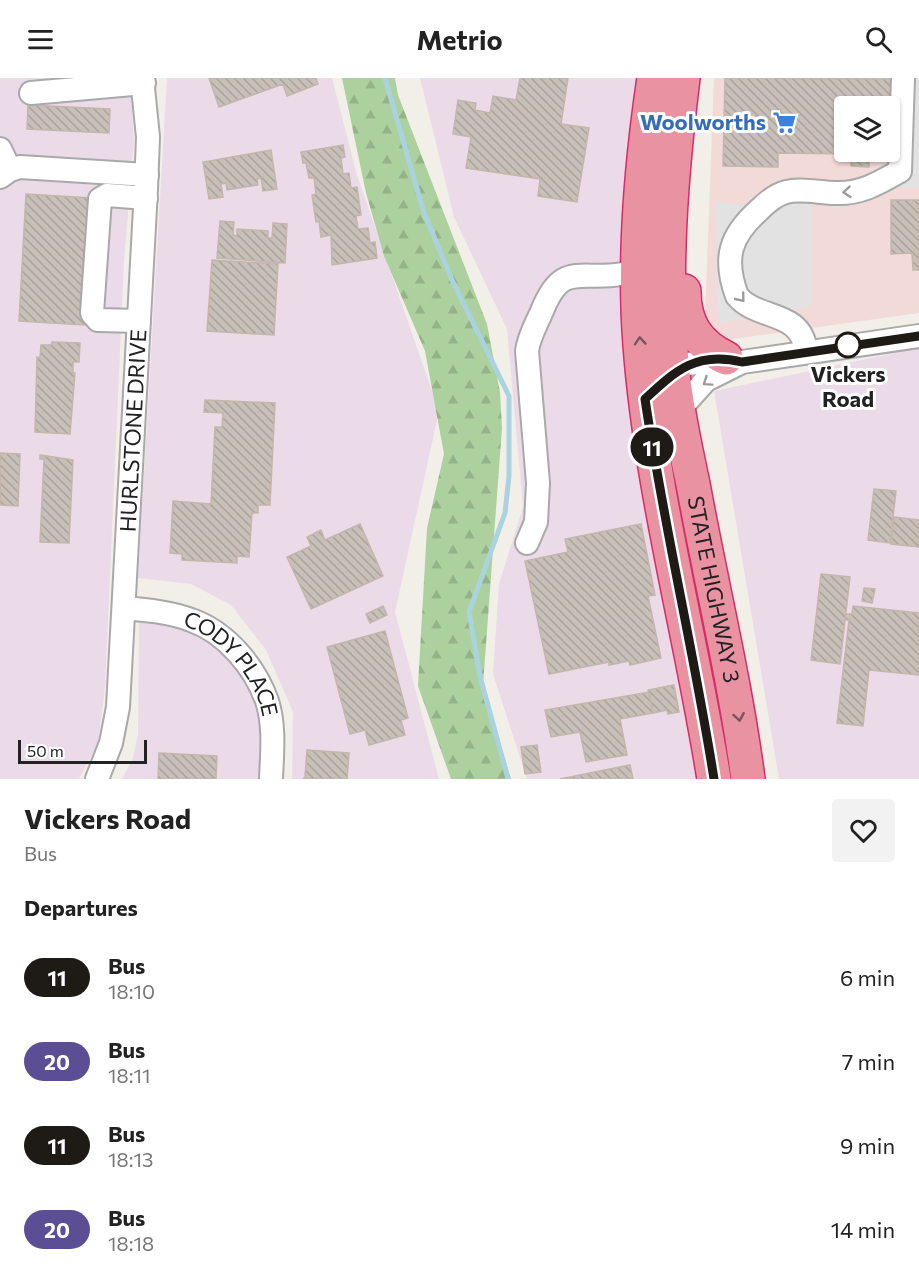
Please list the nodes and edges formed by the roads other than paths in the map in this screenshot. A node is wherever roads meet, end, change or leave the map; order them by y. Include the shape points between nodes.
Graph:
1 (654, 78) edge
2 (683, 78) edge
3 (903, 78) edge
4 (143, 81) edge
5 (31, 93) dead end
6 (0, 149) edge
7 (5, 173) edge
8 (673, 173) junction
9 (146, 187) junction
10 (669, 255) junction
11 (638, 268) junction
12 (139, 321) junction
13 (919, 336) edge
14 (806, 351) junction
15 (734, 360) junction
16 (673, 373) junction
17 (645, 399) junction
18 (678, 411) junction
19 (527, 543) dead end
20 (124, 608) junction
21 (97, 779) edge
22 (271, 779) edge
23 (714, 779) edge
24 (748, 779) edge

1 - 11 highway, STATE HIGHWAY 3 via 640,205
2 - 8 highway, STATE HIGHWAY 3
3 -> 14 street via 900,171 857,192 786,192 766,203 734,238 730,250 737,296 753,309 784,320 800,332
4 - 5 street
4 - 9 street, HURLSTONE DRIVE via 148,137
6 - 7 street
7 - 9 street via 20,167
8 - 10 highway, STATE HIGHWAY 3
8 - 15 highway via 683,225 686,319 711,351
9 - 12 street, HURLSTONE DRIVE
9 - 12 street via 100,199 92,312 98,320
10 - 11 street
10 - 16 highway, STATE HIGHWAY 3
17 -> 11 highway, STATE HIGHWAY 3
11 - 19 street via 624,274 579,275 560,280 550,290 529,337 538,483 536,522
12 - 20 street, HURLSTONE DRIVE
13 - 14 street
14 - 15 street
15 - 16 street via 686,364
15 -> 18 street via 706,380
16 - 17 street
16 - 18 highway, STATE HIGHWAY 3
17 - 23 highway, STATE HIGHWAY 3
18 -> 24 highway, STATE HIGHWAY 3 via 729,656
20 - 21 street, HURLSTONE DRIVE via 118,707 111,743
20 - 22 street, CODY PLACE via 165,612 193,620 218,634 239,653 267,703 272,732

